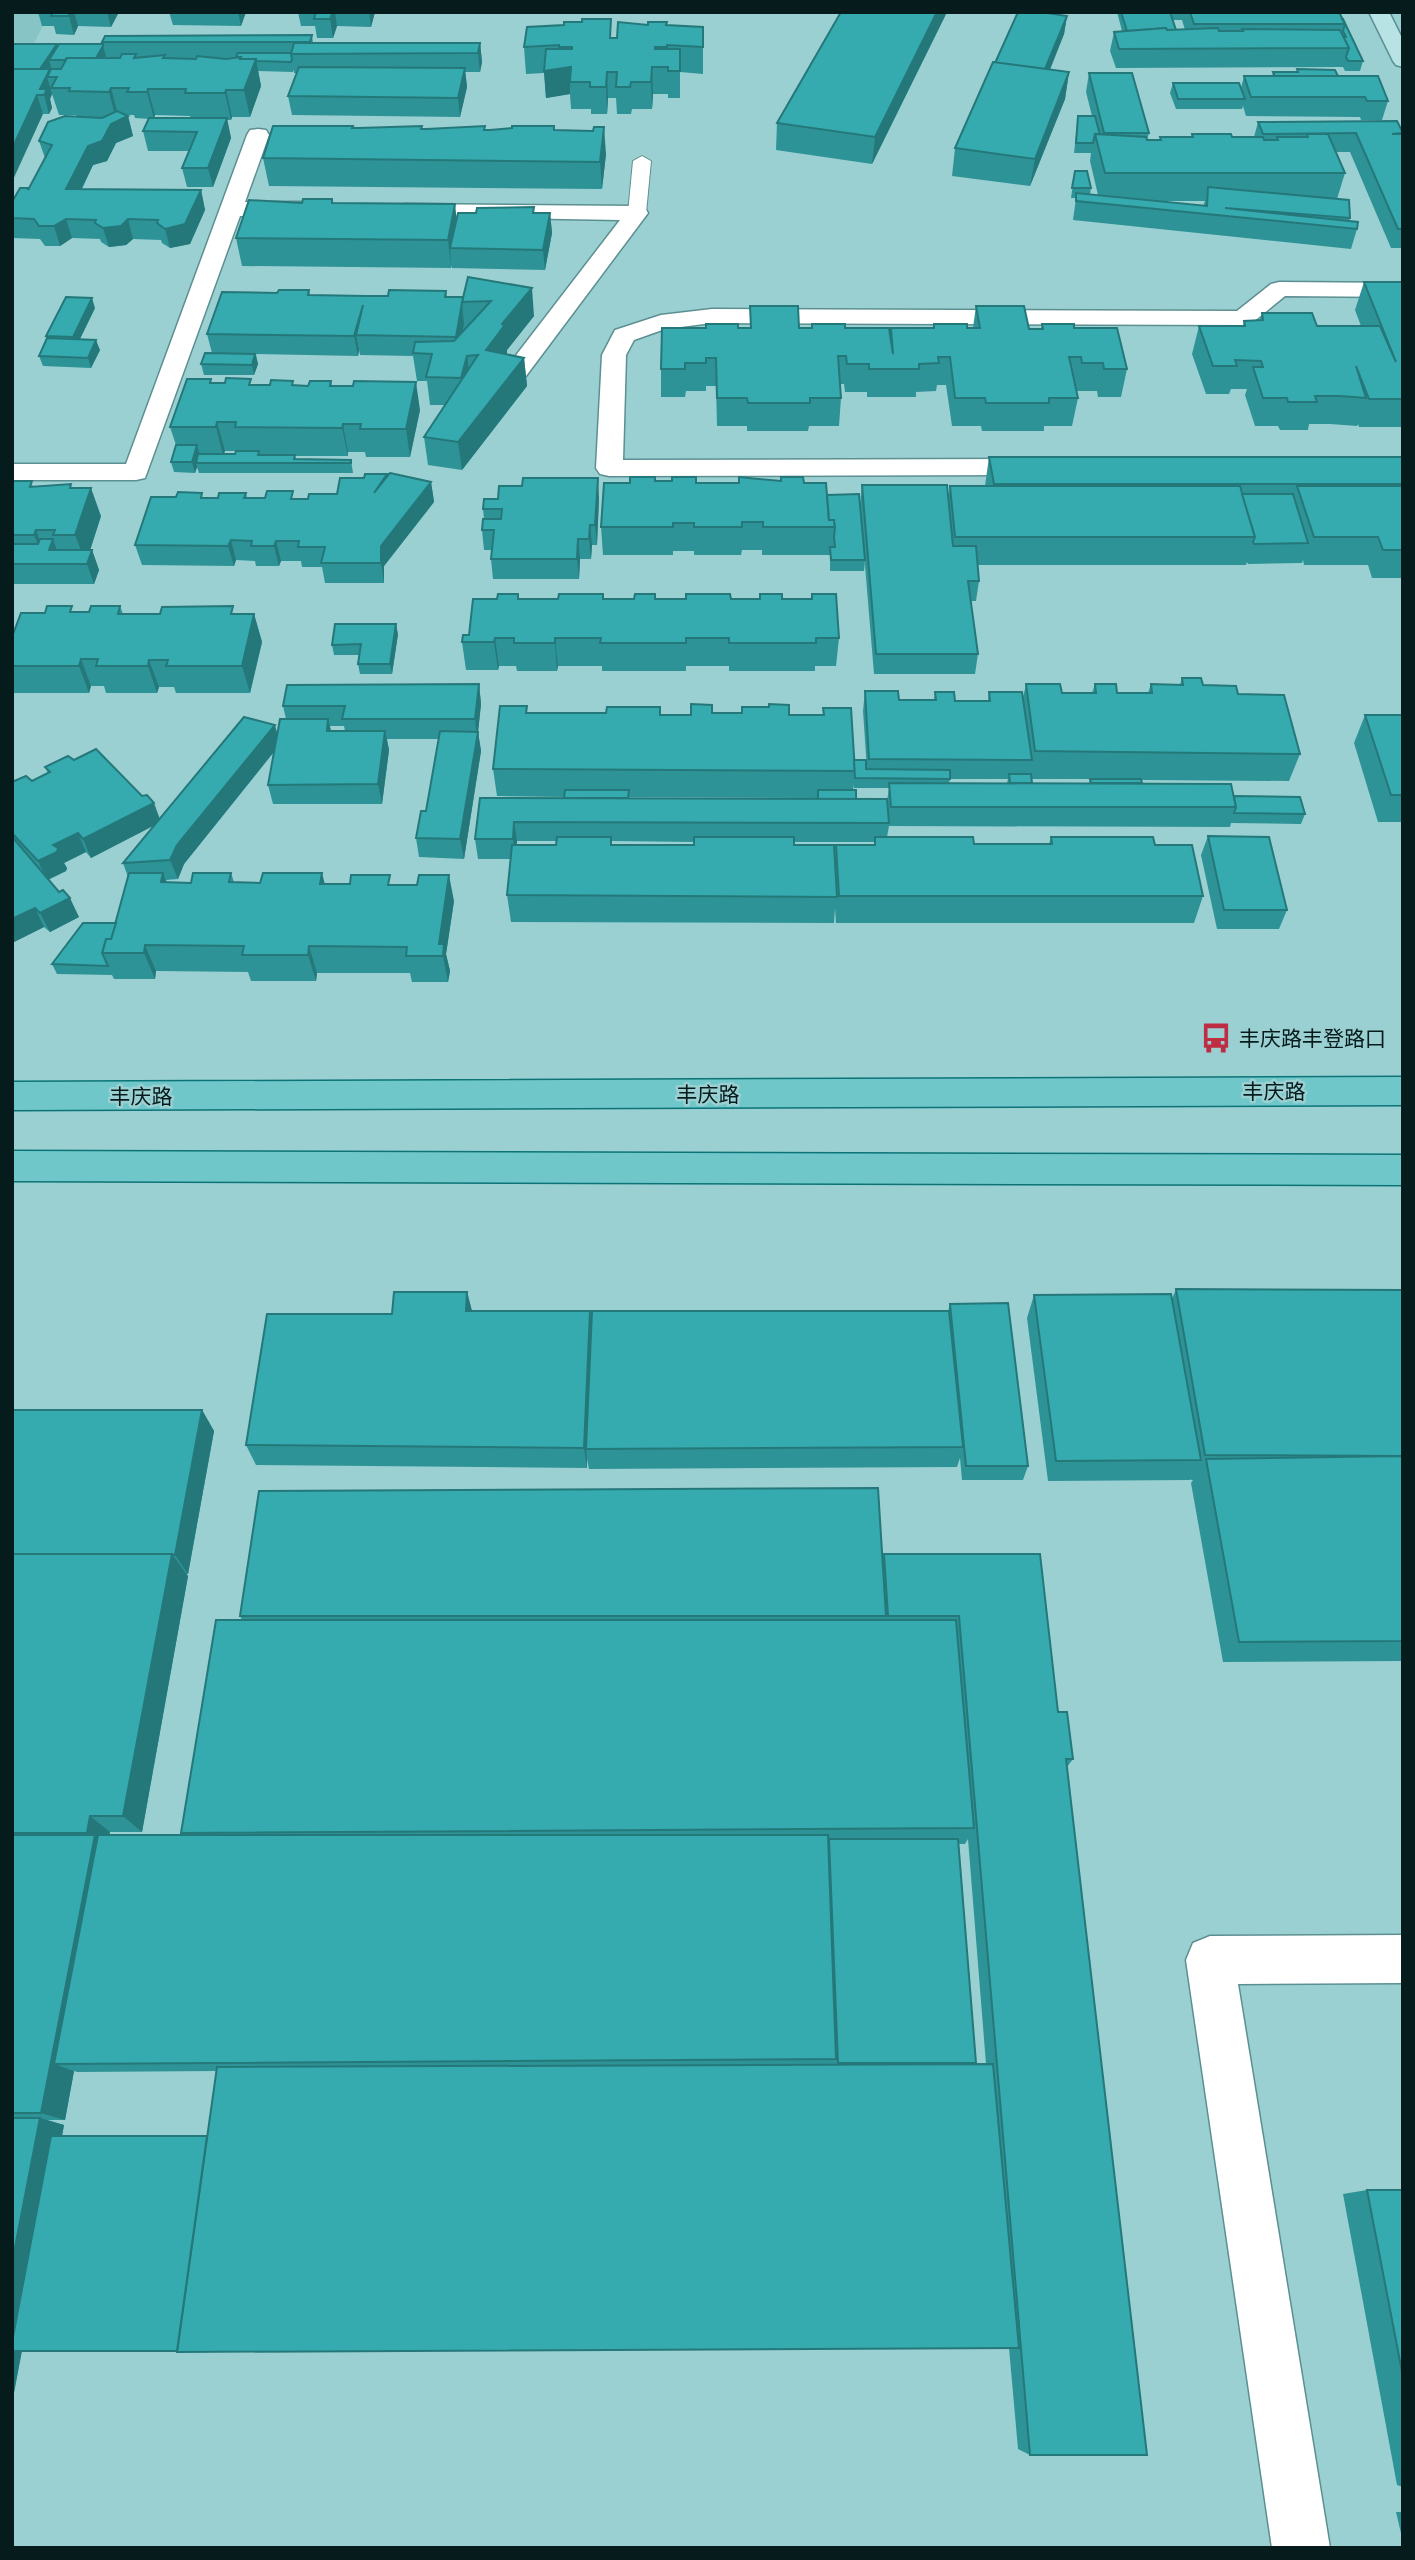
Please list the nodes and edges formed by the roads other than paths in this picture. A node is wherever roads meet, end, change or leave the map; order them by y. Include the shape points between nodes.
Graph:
1 (1379, 12) edge
2 (1403, 61) edge
3 (258, 135) dead end
4 (642, 161) dead end
5 (232, 209) junction
6 (316, 210) edge
7 (386, 210) edge
8 (637, 213) junction
9 (1403, 289) edge
10 (517, 372) edge
11 (1070, 467) edge
12 (12, 472) edge
13 (1403, 1091) edge
14 (12, 1096) edge
15 (12, 1166) edge
16 (1403, 1170) edge
17 (1403, 1959) edge
18 (1301, 2548) edge

1 - 2 street
3 - 5 street
4 - 8 lane
5 - 6 street
5 - 12 street via 136,472
7 - 8 street
8 - 10 street
9 - 11 street via 1279,289 1243,318 712,316 661,321 624,335 614,355 608,468
13 - 14 main road, 丰庆路
15 - 16 main road
17 - 18 street via 1210,1960

